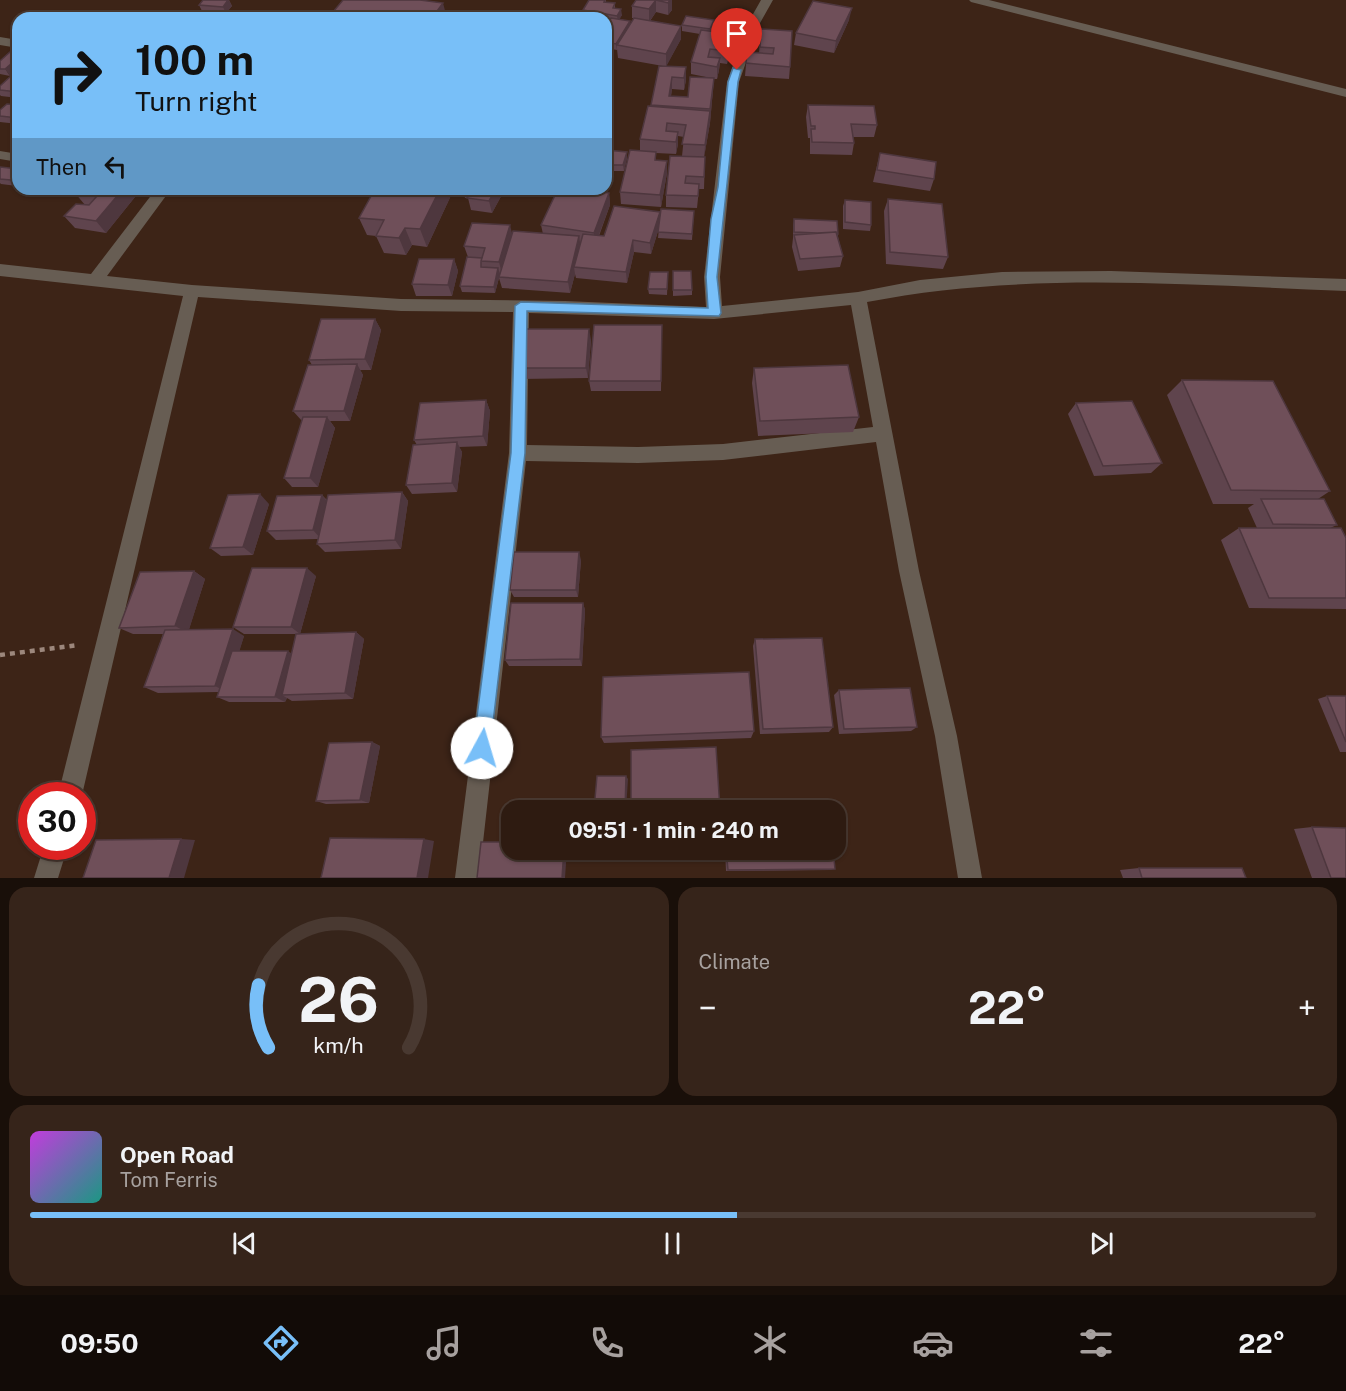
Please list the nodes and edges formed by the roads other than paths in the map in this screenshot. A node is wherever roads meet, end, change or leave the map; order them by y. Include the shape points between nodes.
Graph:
1 (767, 0) edge
2 (975, 0) edge
3 (1346, 93) edge
4 (159, 195) edge
5 (0, 270) edge
6 (95, 280) junction
7 (1346, 285) edge
8 (192, 291) junction
9 (858, 298) junction
10 (521, 306) junction
11 (714, 313) junction
12 (882, 434) junction
13 (518, 453) junction
14 (73, 782) edge
15 (52, 860) edge
16 (46, 878) edge
17 (467, 878) edge
18 (970, 878) edge

1 - 11 street via 754,23 733,82 712,277
2 - 3 street
4 - 6 street
5 - 6 street
6 - 8 street
7 - 9 street via 1111,277 1002,278 920,286
8 - 10 street via 401,306
8 - 14 street
9 - 11 street
9 - 12 street
10 - 11 street
10 - 13 street
12 - 13 street via 723,452
12 - 18 street via 946,736
13 - 17 street
15 - 16 street

